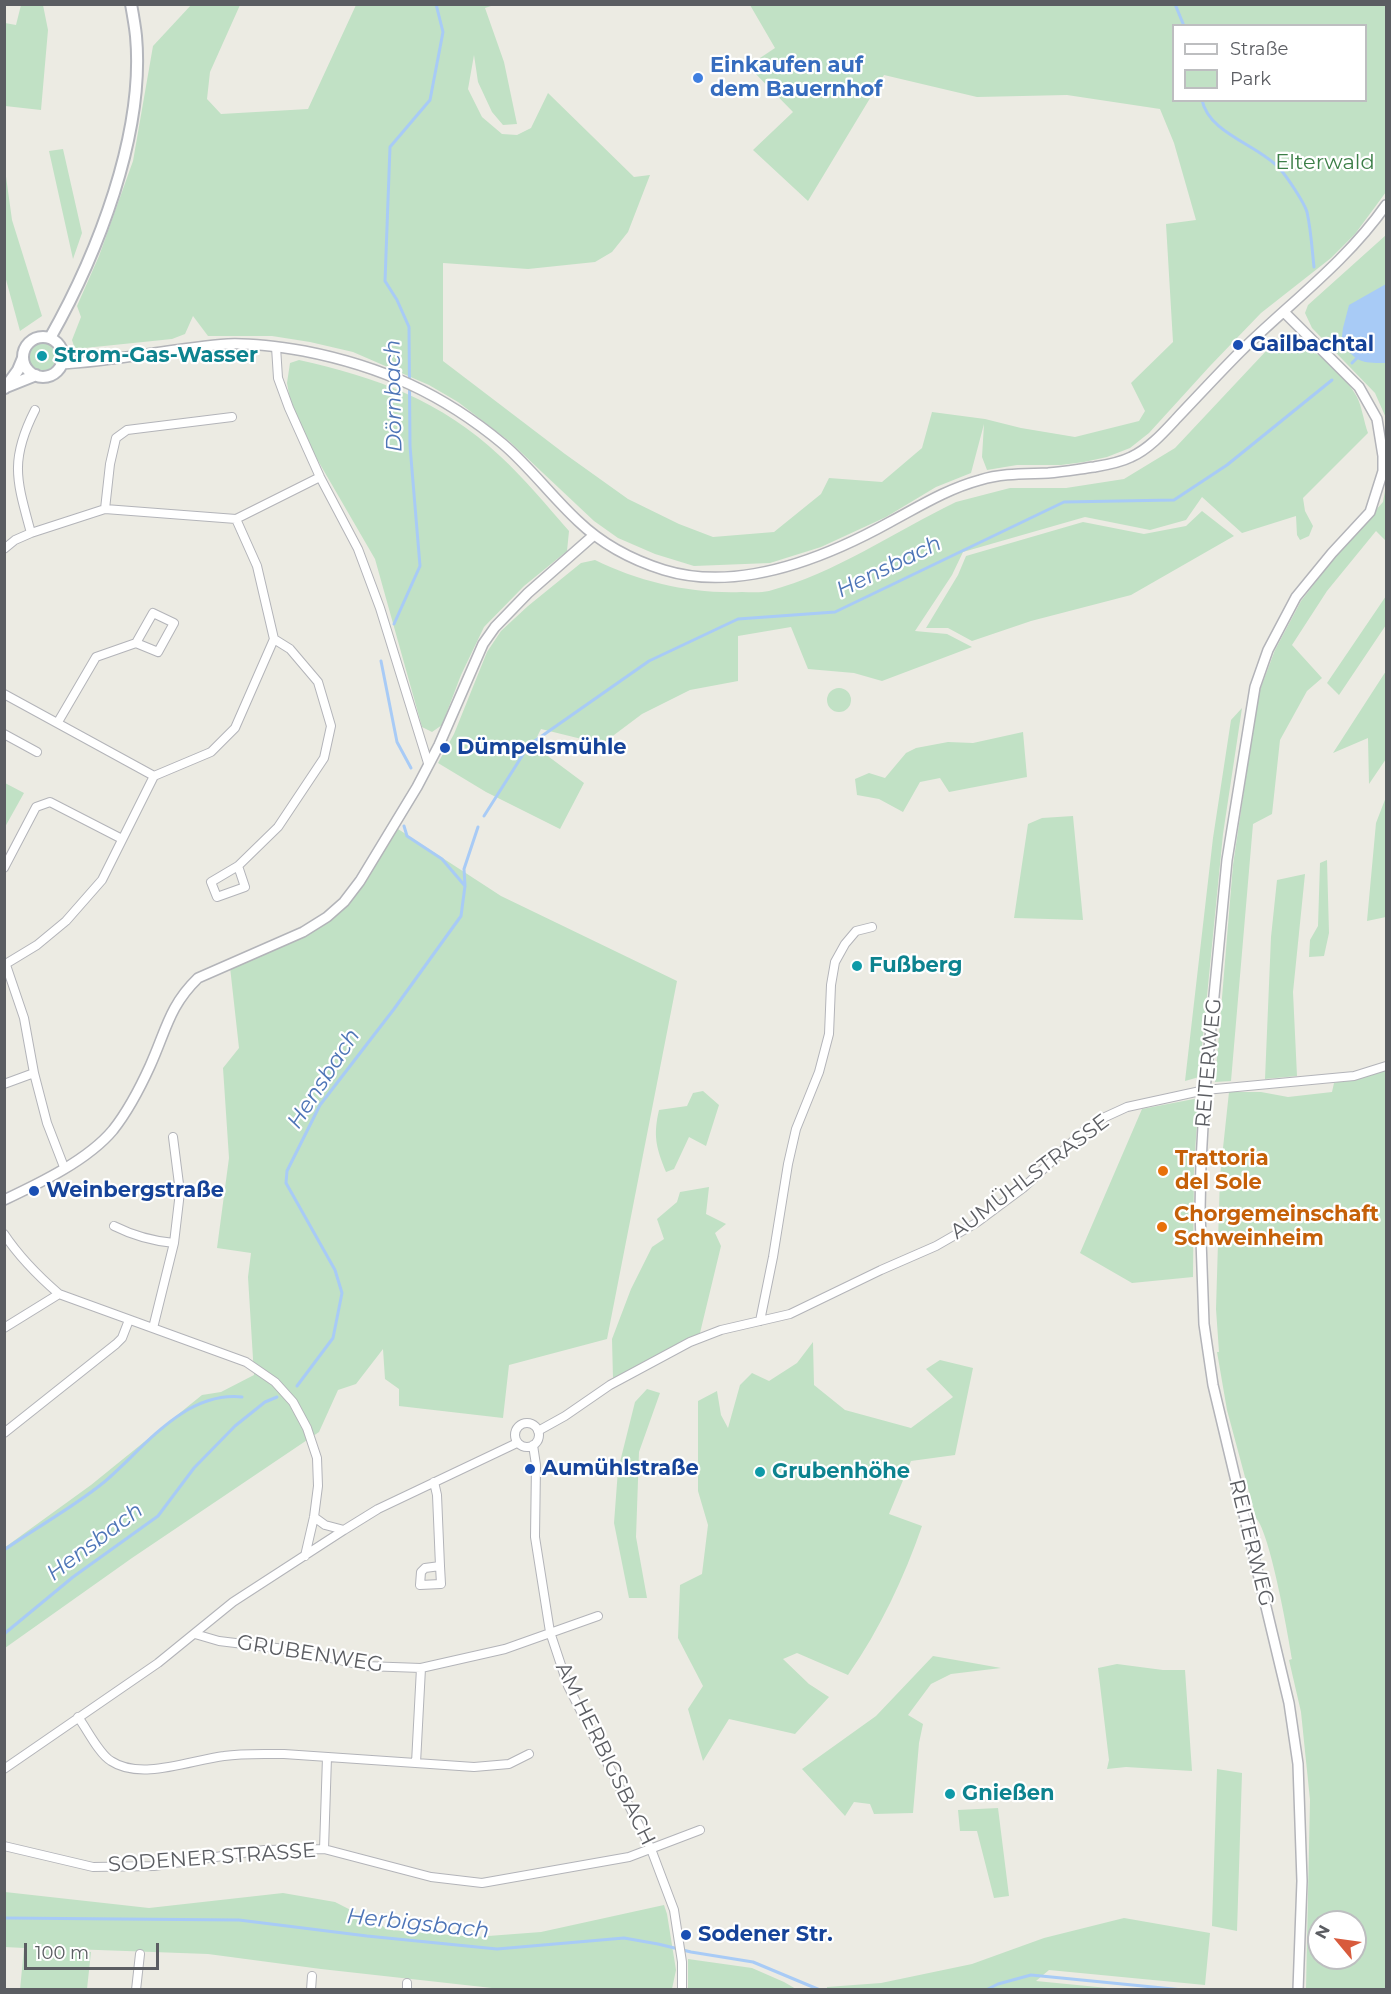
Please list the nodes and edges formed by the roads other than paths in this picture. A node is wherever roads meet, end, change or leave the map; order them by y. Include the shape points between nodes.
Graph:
1 (131, 4) edge
2 (1386, 205) edge
3 (1284, 312) junction
4 (52, 340) junction
5 (276, 347) junction
6 (23, 358) junction
7 (62, 359) junction
8 (36, 375) junction
9 (5, 388) edge
10 (35, 410) dead end
11 (232, 417) dead end
12 (320, 477) junction
13 (105, 509) junction
14 (236, 519) junction
15 (31, 533) junction
16 (594, 535) junction
17 (4, 549) edge
18 (273, 639) junction
19 (136, 644) junction
20 (4, 694) edge
21 (58, 722) junction
22 (4, 734) edge
23 (37, 752) dead end
24 (428, 763) junction
25 (154, 776) junction
26 (122, 839) junction
27 (238, 866) junction
28 (4, 868) edge
29 (872, 927) dead end
30 (5, 965) edge
31 (1386, 1066) edge
32 (34, 1073) junction
33 (4, 1084) edge
34 (1205, 1090) junction
35 (173, 1137) dead end
36 (64, 1167) junction
37 (4, 1200) edge
38 (114, 1226) dead end
39 (4, 1234) edge
40 (174, 1243) junction
41 (59, 1294) junction
42 (129, 1320) junction
43 (760, 1321) junction
44 (4, 1328) edge
45 (153, 1328) junction
46 (538, 1431) junction
47 (4, 1433) edge
48 (518, 1443) junction
49 (533, 1445) junction
50 (434, 1482) junction
51 (314, 1517) junction
52 (344, 1530) junction
53 (305, 1556) junction
54 (440, 1566) dead end
55 (598, 1616) dead end
56 (550, 1632) junction
57 (195, 1635) junction
58 (421, 1668) junction
59 (78, 1717) junction
60 (529, 1754) dead end
61 (327, 1757) junction
62 (416, 1764) junction
63 (4, 1769) edge
64 (700, 1830) dead end
65 (4, 1846) edge
66 (324, 1849) junction
67 (651, 1849) junction
68 (140, 1954) dead end
69 (312, 1976) dead end
70 (136, 1989) edge
71 (311, 1989) edge
72 (682, 1989) edge
73 (1298, 1989) edge

1 - 4 main road via 136,84 128,145 92,251
2 - 3 street via 1369,230
3 - 16 street via 1150,445 1114,463 976,481 939,494 887,524 807,561 757,573 712,576 666,570 628,557
3 - 34 street, REITERWEG via 1348,375 1371,406 1381,436 1383,471 1370,512 1296,597 1268,650 1255,687 1227,860
4 - 6 main road via 36,338 26,346
4 - 7 main road
5 - 7 street via 234,344 80,363
5 - 12 street via 278,378
5 - 16 street via 325,355 387,373 456,408 507,447
6 - 8 main road via 26,367
6 - 9 main road
7 - 8 main road via 52,374
8 - 9 main road
10 - 15 street via 23,434 17,470
11 - 13 street via 127,430 117,438
12 - 14 street
12 - 24 street via 358,549
13 - 14 street
13 - 15 street
14 - 18 street via 257,566
15 - 17 street
16 - 24 street via 495,627 483,644
18 - 25 street via 235,728 211,752
18 - 27 street via 290,649 318,681 331,726 324,758 279,827
19 - 19 street via 153,613 174,623 158,652
19 - 21 street via 96,657
20 - 21 street
21 - 25 street
22 - 23 street
24 - 36 street via 405,807 344,902 303,932 198,978 186,989 127,1110 91,1150
25 - 26 street
26 - 28 street via 50,802 36,807
26 - 30 street via 102,880 66,921 38,945
27 - 27 street via 211,882 218,897 245,887
29 - 43 street via 856,931 835,962 829,1034 819,1072 796,1129
30 - 32 street via 24,1018
31 - 34 street, AUMÜHLSTRASSE via 1354,1076
32 - 33 street
32 - 36 street
34 - 43 street, AUMÜHLSTRASSE via 1128,1107 1103,1118 976,1223 936,1246 790,1314
34 - 73 street, REITERWEG via 1200,1211 1204,1324 1215,1394 1287,1692 1298,1764 1302,1881
35 - 40 street via 180,1191
36 - 37 street
38 - 40 street via 132,1235
39 - 41 street via 34,1273
40 - 45 street
41 - 42 street
41 - 44 street
42 - 45 street
42 - 47 street via 116,1344
43 - 46 street, AUMÜHLSTRASSE via 690,1342 610,1385
45 - 51 street via 246,1362 275,1382 307,1428 317,1458
46 - 48 street, AUMÜHLSTRASSE via 533,1424 520,1424 514,1435
46 - 49 street
48 - 49 street
48 - 50 street
49 - 56 street, AM HERBIGSBACH via 535,1537
50 - 52 street
50 - 54 street
51 - 52 street via 325,1526
51 - 53 street
52 - 53 street
53 - 57 street via 233,1602
55 - 56 street, GRUBENWEG
56 - 58 street, GRUBENWEG via 505,1649
56 - 67 street, AM HERBIGSBACH via 568,1686
57 - 58 street, GRUBENWEG via 301,1651 365,1666
57 - 59 street
58 - 62 street
59 - 61 street via 106,1758 129,1768 169,1767 244,1754
59 - 63 street
60 - 62 street via 509,1764
61 - 62 street
61 - 66 street
64 - 67 street, SODENER STRASSE
65 - 66 street, SODENER STRASSE via 93,1867 154,1866 264,1850
66 - 67 street, SODENER STRASSE via 431,1877 482,1883 629,1857
67 - 72 street, AM HERBIGSBACH via 674,1910
68 - 70 street
69 - 71 street

